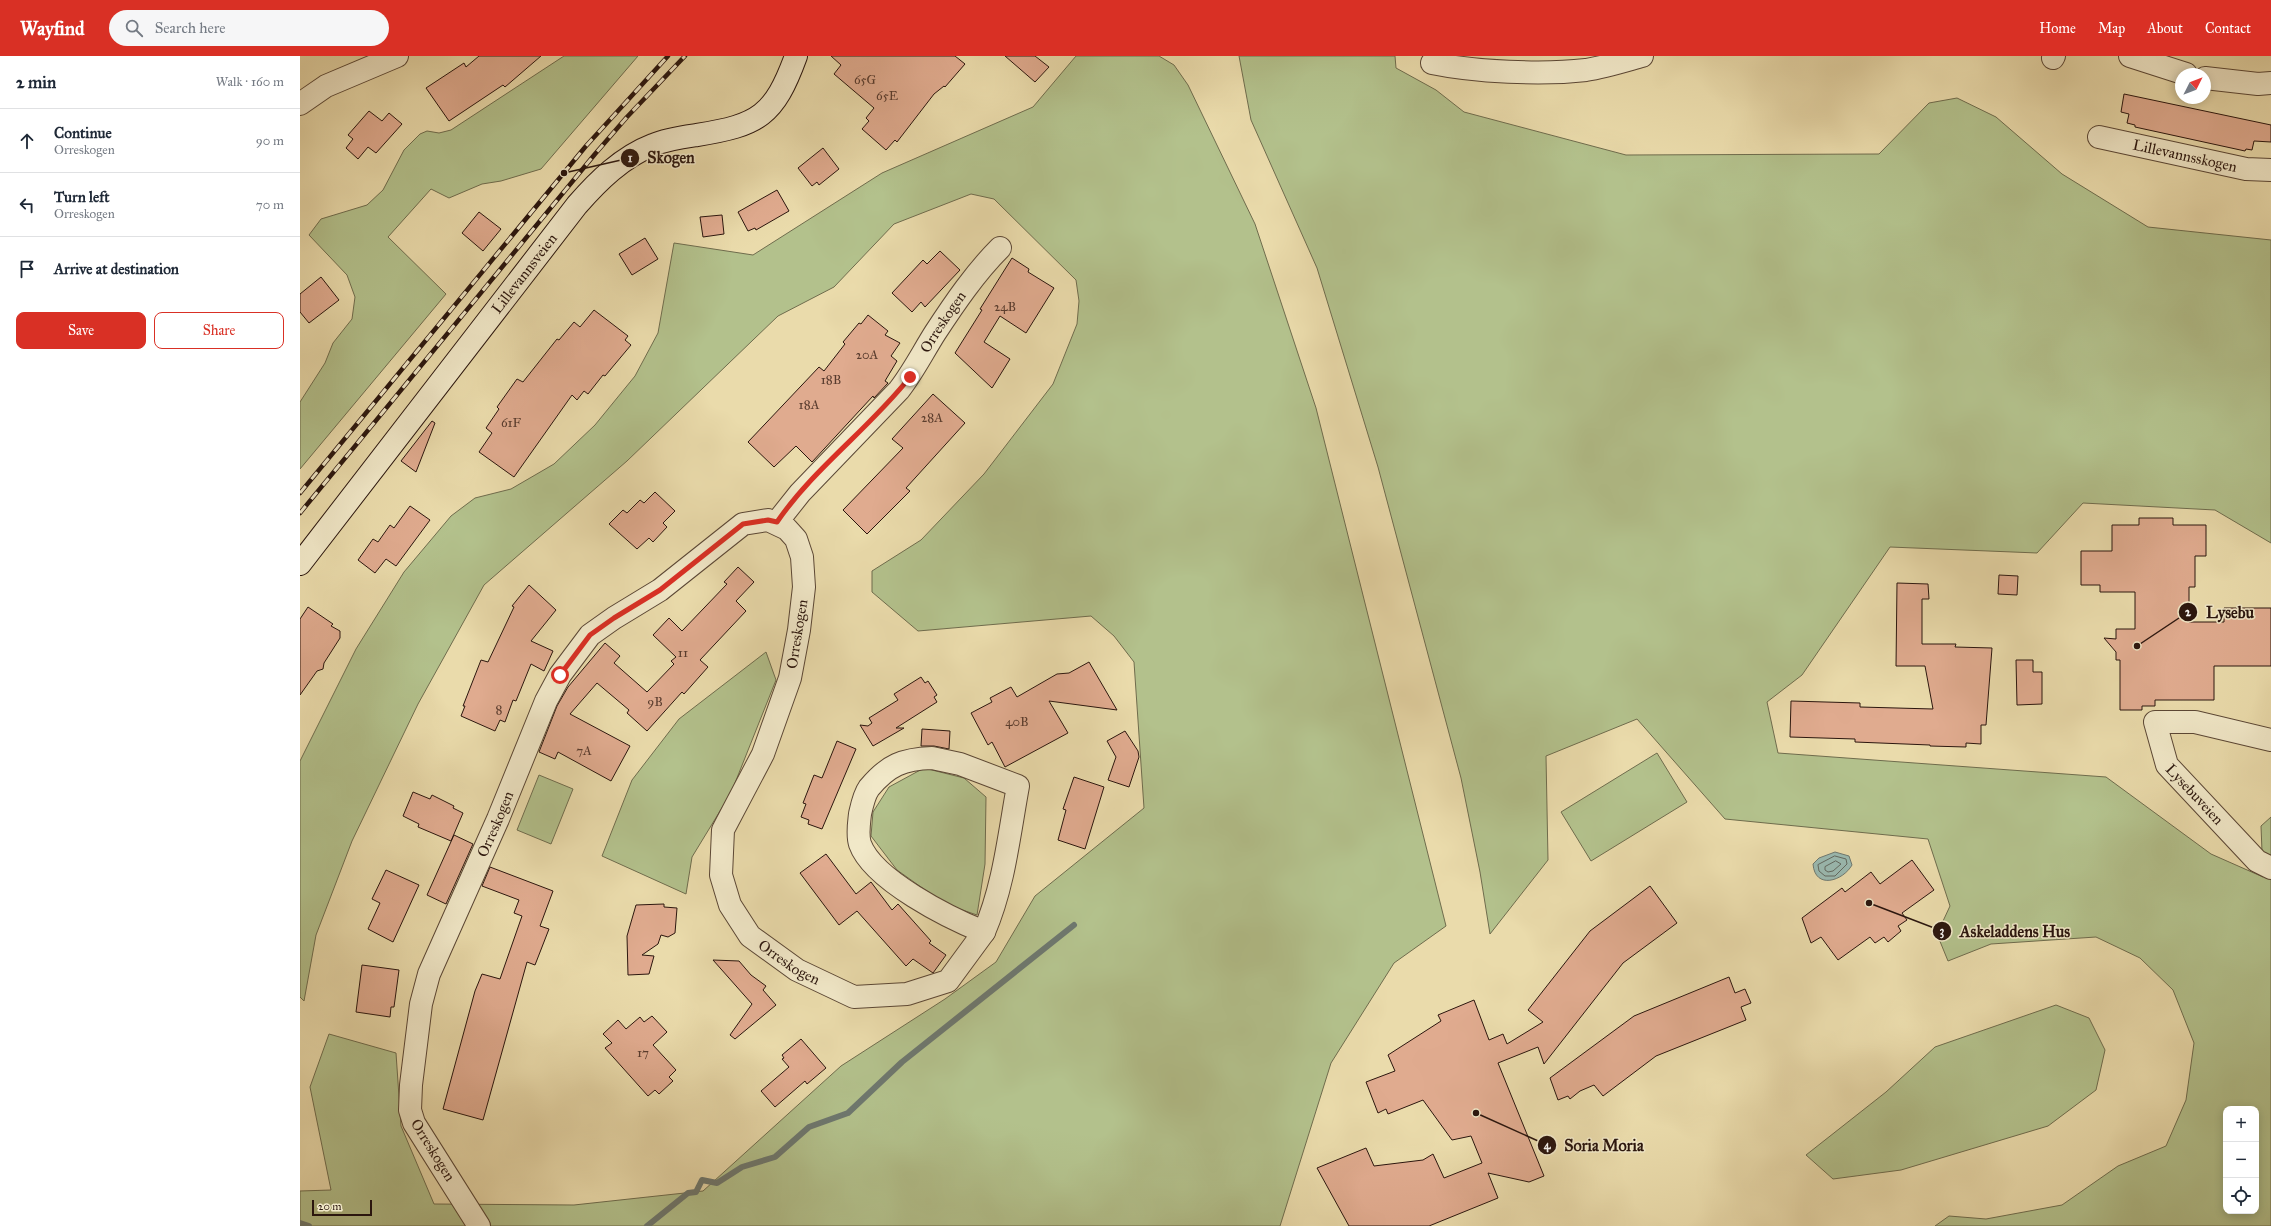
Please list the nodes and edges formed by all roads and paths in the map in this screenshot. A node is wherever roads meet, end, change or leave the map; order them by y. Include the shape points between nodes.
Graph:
1 (397, 56) edge
2 (796, 56) edge
3 (1642, 56) edge
4 (2130, 56) edge
5 (1432, 63) dead end
6 (2175, 70) edge
7 (2211, 79) edge
8 (2271, 83) edge
9 (300, 104) edge
10 (2099, 137) dead end
11 (2271, 170) edge
12 (1000, 248) dead end
13 (777, 522) junction
14 (300, 564) edge
15 (2271, 740) edge
16 (2271, 868) edge
17 (984, 932) junction
18 (479, 1226) edge

1 - 9 street via 326,86
2 - 14 street, Lillevannsveien via 786,84 763,114 745,125 652,145 618,165 596,184 577,205
3 - 5 street via 1586,70 1556,72 1455,68
4 - 6 street
7 - 8 street
10 - 11 street, Lillevannsskogen via 2246,169
12 - 13 street, Orreskogen via 978,272 935,333 910,377
13 - 17 street, Orreskogen via 796,539 802,557 804,587 799,630 790,678 763,754 723,830 721,875 730,905 750,936 797,970 854,997 908,994 948,981
13 - 18 street, Orreskogen via 768,520 743,524 660,590 590,635 575,653 546,701 498,819 429,974 416,1038 410,1110 414,1123
15 - 16 street, Lysebuveien via 2195,722 2155,722 2167,765 2257,861
17 - 17 street, Orreskogen via 993,911 1002,876 1018,786 960,764 932,758 911,759 893,766 880,775 868,790 858,823 860,843 870,860 887,877 947,917

